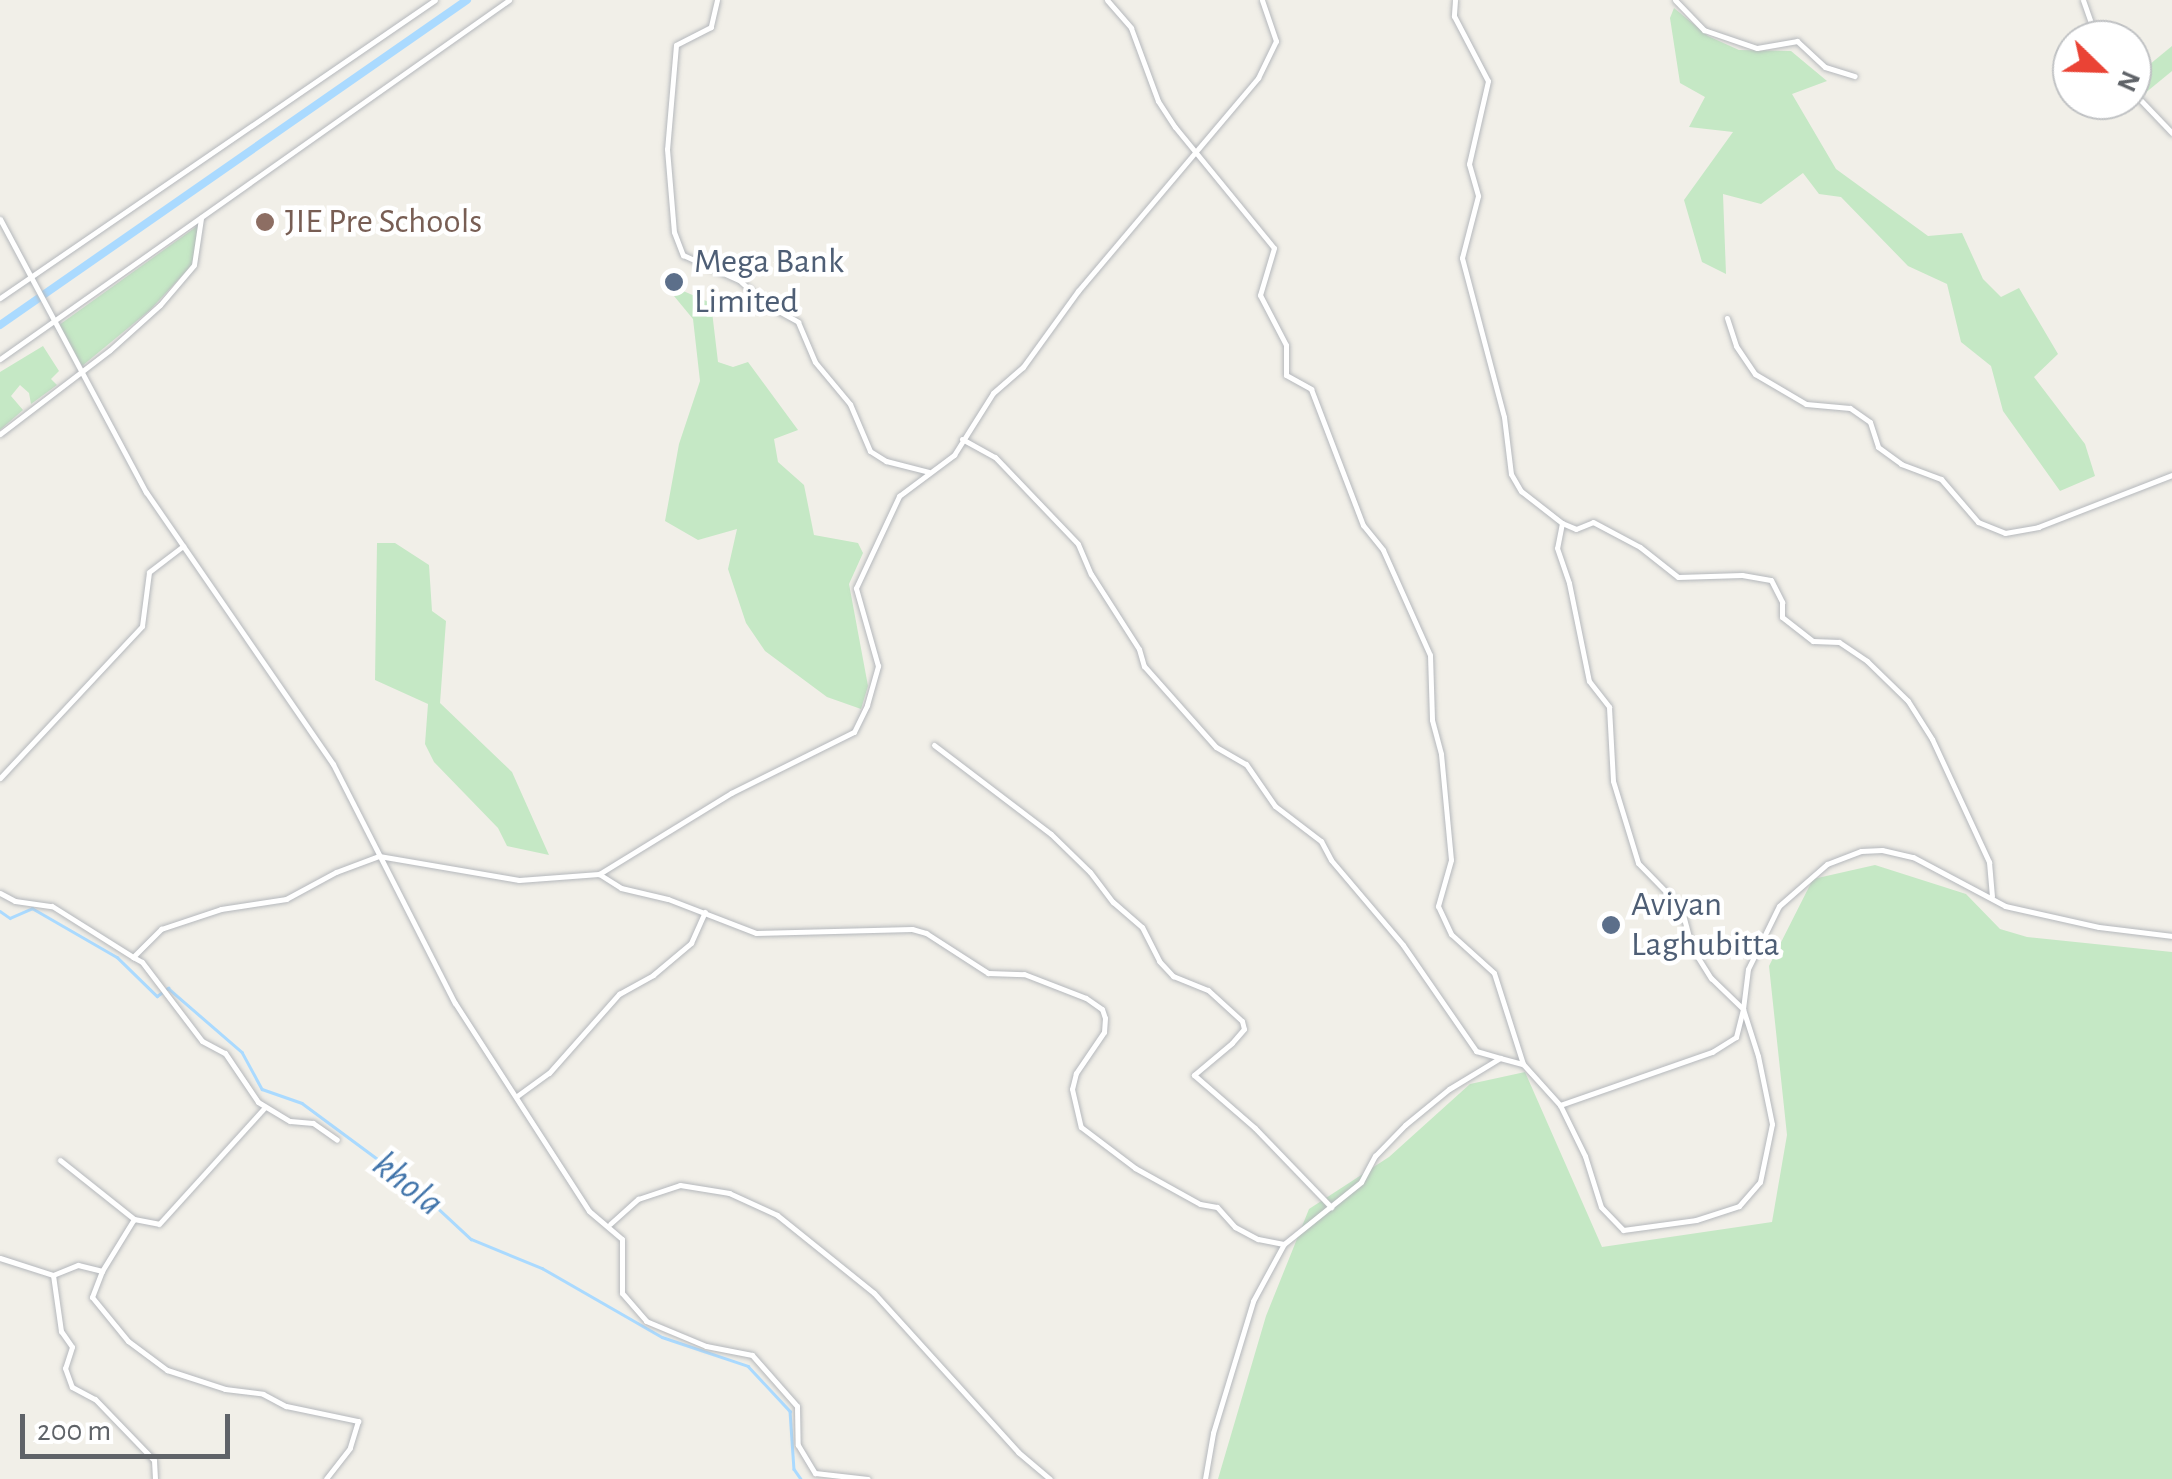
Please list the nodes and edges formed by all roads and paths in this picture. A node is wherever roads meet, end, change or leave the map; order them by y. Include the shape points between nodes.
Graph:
1 (436, 0) edge
2 (509, 0) edge
3 (717, 0) edge
4 (1107, 0) edge
5 (1262, 0) edge
6 (1456, 0) edge
7 (1675, 0) edge
8 (1854, 76) dead end
9 (2152, 112) edge
10 (2172, 134) edge
11 (1195, 154) junction
12 (201, 218) junction
13 (0, 220) edge
14 (32, 276) junction
15 (0, 298) edge
16 (1727, 318) dead end
17 (55, 321) junction
18 (0, 358) edge
19 (78, 370) junction
20 (0, 434) edge
21 (962, 440) junction
22 (930, 472) junction
23 (2172, 476) edge
24 (1562, 522) junction
25 (183, 546) junction
26 (934, 744) dead end
27 (0, 778) edge
28 (379, 856) junction
29 (598, 874) junction
30 (0, 893) edge
31 (1992, 896) junction
32 (705, 912) junction
33 (2172, 936) edge
34 (133, 956) junction
35 (1742, 1010) junction
36 (1500, 1058) junction
37 (1523, 1064) junction
38 (517, 1096) junction
39 (1560, 1105) junction
40 (265, 1107) junction
41 (337, 1140) dead end
42 (60, 1160) dead end
43 (1331, 1207) junction
44 (134, 1219) junction
45 (610, 1224) junction
46 (1284, 1244) junction
47 (0, 1258) edge
48 (102, 1271) junction
49 (53, 1275) junction
50 (155, 1479) edge
51 (326, 1479) edge
52 (868, 1479) edge
53 (1050, 1479) edge
54 (1205, 1479) edge

1 - 14 street
2 - 12 street
3 - 22 street via 711,27 676,45 667,148 674,232 684,255 738,280 798,322 814,362 850,404 870,451
4 - 11 street via 1131,28 1158,102
5 - 11 street via 1276,41 1258,78
6 - 24 street via 1454,16 1488,81 1469,164 1478,196 1462,258 1504,417 1511,474 1521,491
7 - 8 street via 1704,30 1757,48 1797,41 1824,67
9 - 10 street
11 - 21 street via 1023,366 992,393
11 - 37 street via 1274,248 1260,295 1286,345 1286,374 1311,389 1363,525 1383,550 1430,655 1451,860 1438,906 1451,934 1494,972
12 - 17 street
12 - 19 street via 194,265 135,328
13 - 14 street
14 - 15 street
14 - 17 street
16 - 23 street via 1755,374 1806,404 1850,408 1870,422 1878,447 1941,479 1978,522 2005,533
17 - 18 street
17 - 19 street
19 - 20 street
19 - 25 street
21 - 22 street
21 - 36 street via 995,458 1078,544 1144,666 1216,747 1246,764 1275,806 1322,841 1476,1051
22 - 29 street via 898,496 860,572 856,588 878,666 854,732 731,793
24 - 31 street via 1576,529 1592,522 1640,547 1678,578 1771,580 1782,617 1814,641 1839,642 1867,661 1908,701 1932,739 1989,862
24 - 35 street via 1557,548 1589,681 1609,708 1614,782 1638,863 1681,907 1692,948
25 - 27 street via 149,572 142,626
25 - 28 street via 332,764
26 - 43 street via 1051,834 1142,927 1173,976 1208,990 1242,1020 1244,1029 1232,1043 1194,1075
28 - 29 street via 519,880
28 - 34 street via 286,899 221,909 161,929
28 - 38 street via 455,1003
29 - 32 street via 621,888
30 - 34 street via 52,906
31 - 33 street via 2044,917
31 - 35 street via 1913,857 1882,850 1826,864 1779,906 1748,969
32 - 38 street via 692,943 619,994 549,1074
32 - 46 street via 756,933 912,929 988,974 1024,974 1086,998 1106,1018 1072,1089 1082,1127 1135,1168 1217,1207 1235,1227
34 - 40 street via 202,1041 225,1053
35 - 39 street via 1736,1037 1712,1052
35 - 39 street via 1772,1124 1760,1182 1739,1206 1658,1228 1623,1230 1602,1207
36 - 37 street
36 - 43 street via 1404,1126
37 - 39 street
38 - 45 street via 590,1211
40 - 41 street via 290,1121 314,1123
40 - 44 street via 159,1224
42 - 44 street
43 - 46 street
44 - 48 street
45 - 52 street via 622,1238 622,1293 646,1322 706,1346 752,1355 797,1406 798,1445 815,1473
45 - 53 street via 638,1199 680,1186 728,1193 777,1215 874,1294
46 - 54 street via 1254,1301 1212,1433
47 - 49 street
48 - 49 street via 78,1265
48 - 51 street via 92,1297 128,1341 167,1370 358,1421 350,1448
49 - 50 street via 61,1331 72,1347 65,1368 72,1387 95,1398 154,1460

